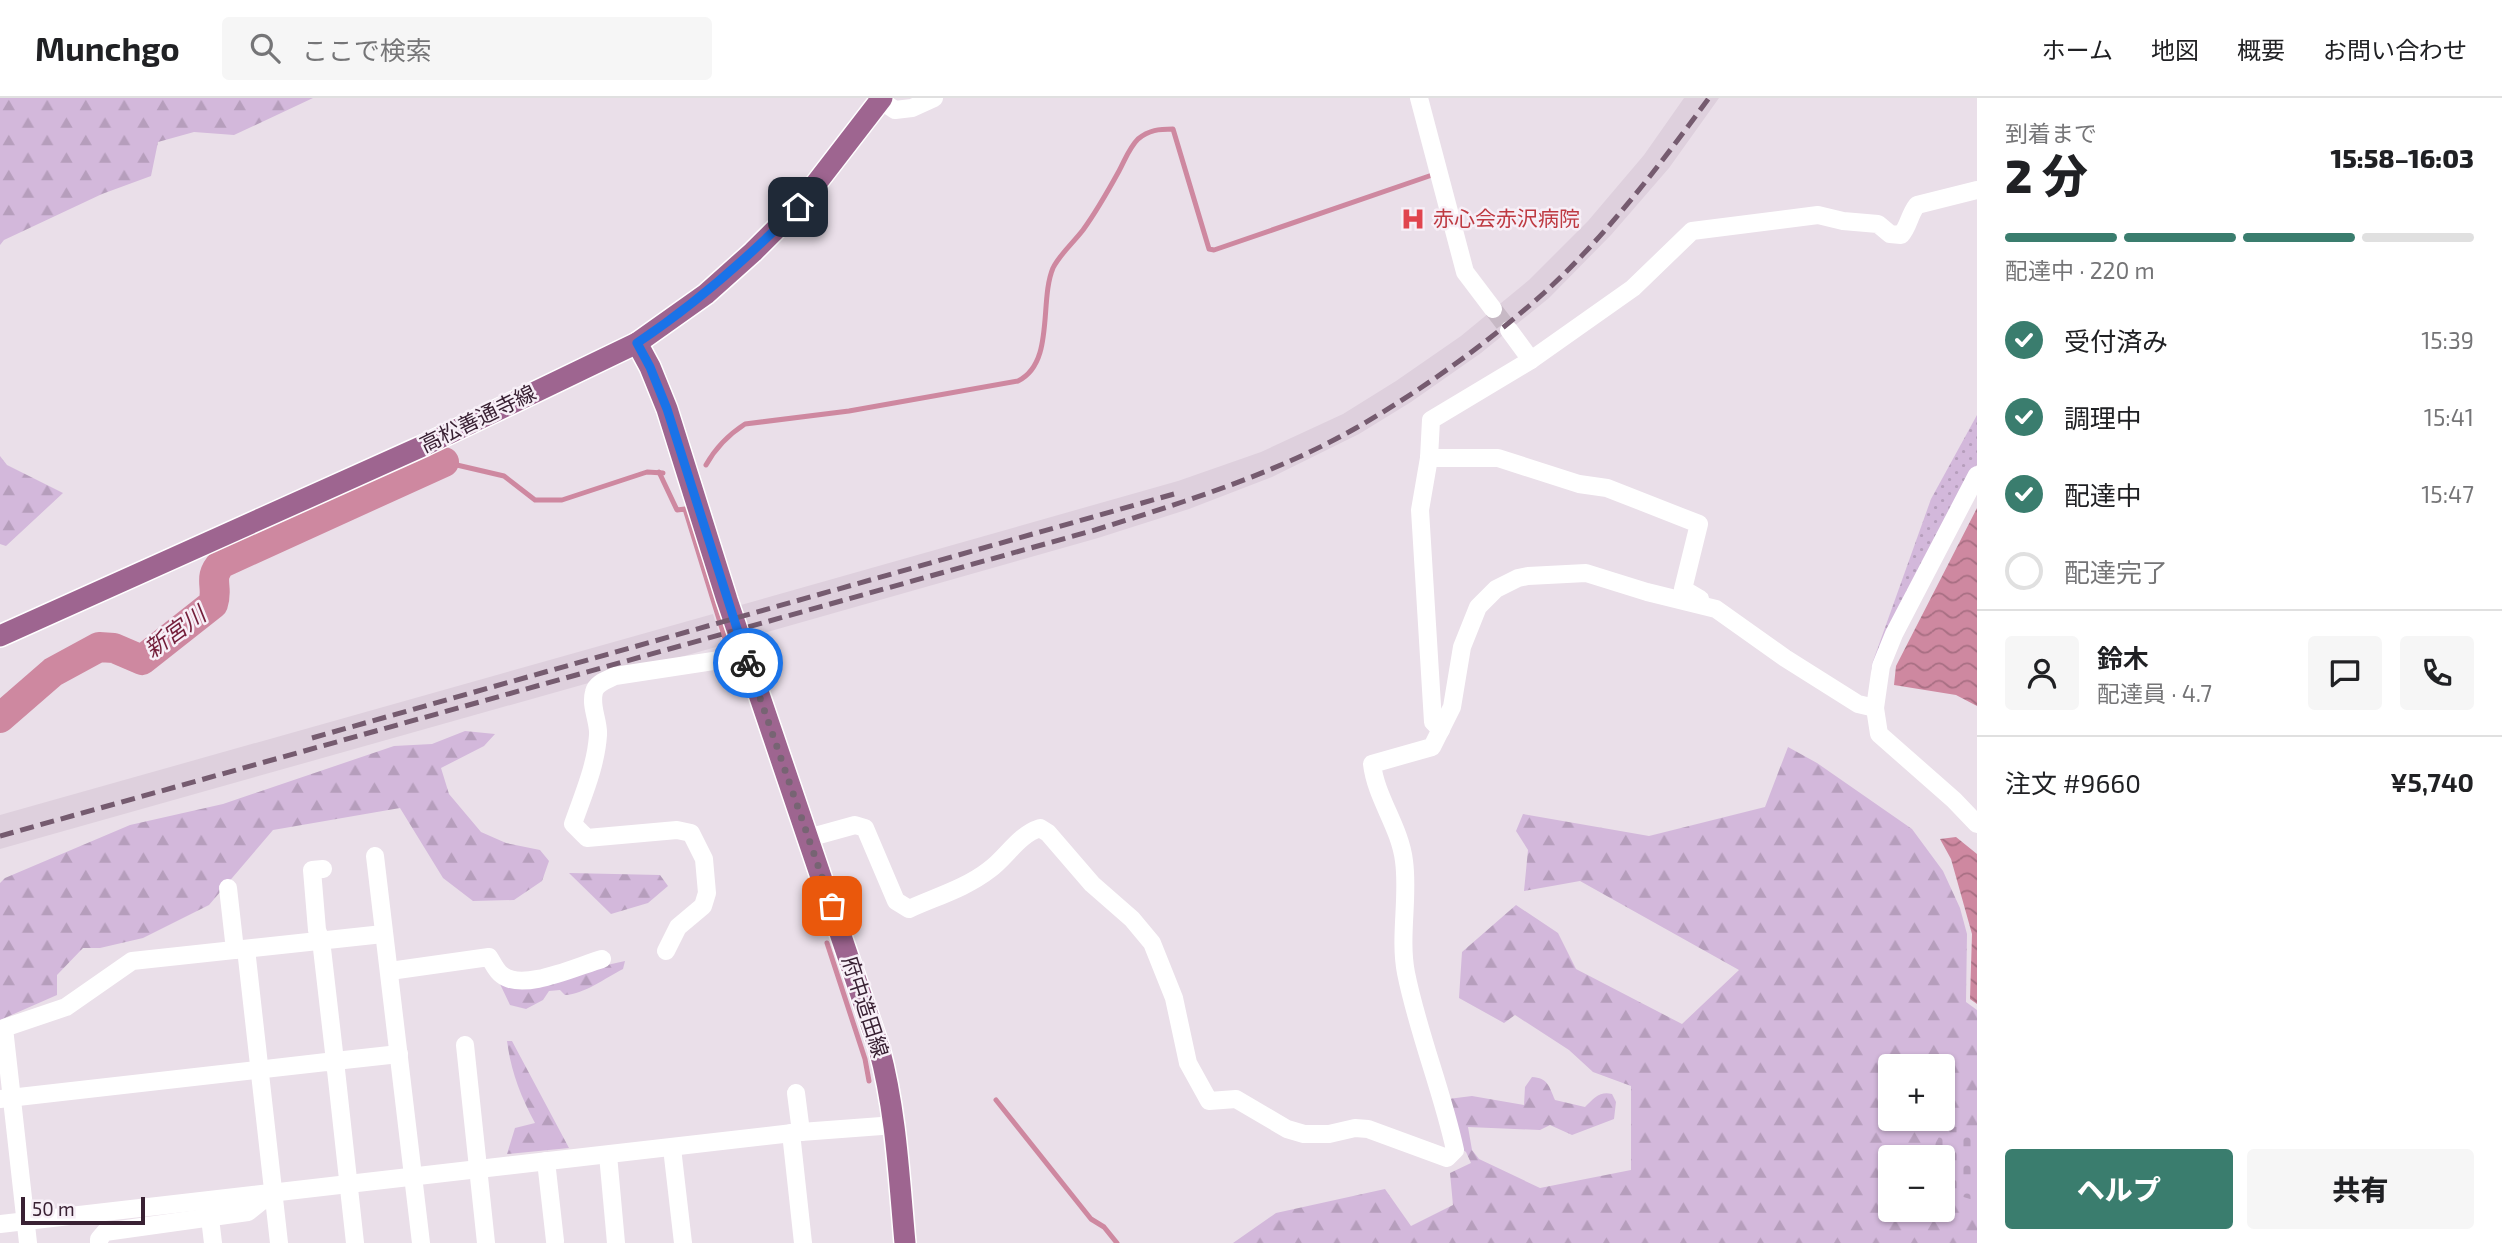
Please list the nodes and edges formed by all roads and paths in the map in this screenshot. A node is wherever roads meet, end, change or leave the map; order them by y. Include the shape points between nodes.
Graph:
1 (934, 98) edge
2 (1419, 98) edge
3 (880, 99) edge
4 (1977, 190) edge
5 (1493, 309) tunnel mouth
6 (1509, 330) tunnel mouth
7 (637, 343) junction
8 (1531, 360) junction
9 (1429, 458) junction
10 (1977, 475) edge
11 (1716, 609) junction
12 (0, 636) edge
13 (746, 656) junction
14 (1875, 708) junction
15 (1440, 730) junction
16 (1977, 824) edge
17 (808, 838) junction
18 (375, 856) dead end
19 (323, 869) dead end
20 (228, 888) dead end
21 (383, 934) junction
22 (321, 940) junction
23 (240, 949) junction
24 (666, 951) dead end
25 (601, 959) dead end
26 (390, 971) junction
27 (465, 1045) dead end
28 (399, 1054) junction
29 (335, 1061) junction
30 (260, 1070) junction
31 (796, 1093) dead end
32 (5, 1099) edge
33 (895, 1125) junction
34 (796, 1133) junction
35 (672, 1148) junction
36 (608, 1155) junction
37 (546, 1161) junction
38 (478, 1169) junction
39 (414, 1176) junction
40 (349, 1183) junction
41 (273, 1192) junction
42 (210, 1218) junction
43 (25, 1221) junction
44 (0, 1224) edge
45 (555, 1241) edge
46 (28, 1243) edge
47 (99, 1243) edge
48 (213, 1243) edge
49 (279, 1243) edge
50 (355, 1243) edge
51 (421, 1243) edge
52 (486, 1243) edge
53 (616, 1243) edge
54 (682, 1243) edge
55 (803, 1243) edge
56 (905, 1243) edge

1 - 3 street via 895,110
2 - 5 street via 1465,272
3 - 7 main road, 高松善通寺線 via 798,207 706,294
4 - 8 street via 1917,205 1901,235 1890,234 1878,224 1818,215 1692,230 1633,288
6 - 8 street
7 - 12 main road, 高松善通寺線 via 425,445
7 - 13 main road, 府中造田線 via 667,409
8 - 9 street via 1431,420
9 - 11 street via 1498,458 1579,484 1607,488 1699,524 1683,589
9 - 15 street via 1420,510 1433,722
10 - 14 street via 1894,634 1881,666
11 - 14 street via 1795,665 1858,704
11 - 15 street via 1586,573 1518,578 1496,589 1478,607 1462,647 1452,707
13 - 17 main road, 府中造田線
13 - 24 street via 615,676 594,691 597,749 573,824 587,838 677,830 691,833 704,859 707,892 703,906 678,927
14 - 16 street via 1878,734
15 - 17 street via 1432,747 1372,764 1374,782 1404,859 1406,971 1447,1111 1455,1150 1447,1158 1368,1129 1304,1134 1236,1099 1209,1101 1188,1063 1174,998 1152,943 1040,828 972,881 909,909 896,901 865,828 855,825
17 - 33 main road, 府中造田線 via 879,1048
18 - 21 street
19 - 22 street via 312,870
20 - 23 street
21 - 22 street
21 - 26 street
22 - 23 street
22 - 29 street
23 - 30 street
23 - 32 street via 132,961 66,1007 4,1028
25 - 26 street via 527,982 500,975 489,957
26 - 28 street
27 - 38 street
28 - 29 street
28 - 39 street
29 - 30 street
29 - 40 street
30 - 32 street
30 - 41 street
31 - 34 street
32 - 43 street
33 - 34 street
33 - 56 main road, 府中造田線
34 - 35 street
34 - 55 street
35 - 36 street
35 - 54 street
36 - 37 street
36 - 53 street
37 - 38 street
37 - 45 street
38 - 39 street
38 - 52 street
39 - 40 street
39 - 51 street
40 - 41 street
40 - 50 street
41 - 42 street via 248,1212
41 - 43 street
41 - 49 street
42 - 47 street via 104,1232
42 - 48 street
43 - 44 street
43 - 46 street

